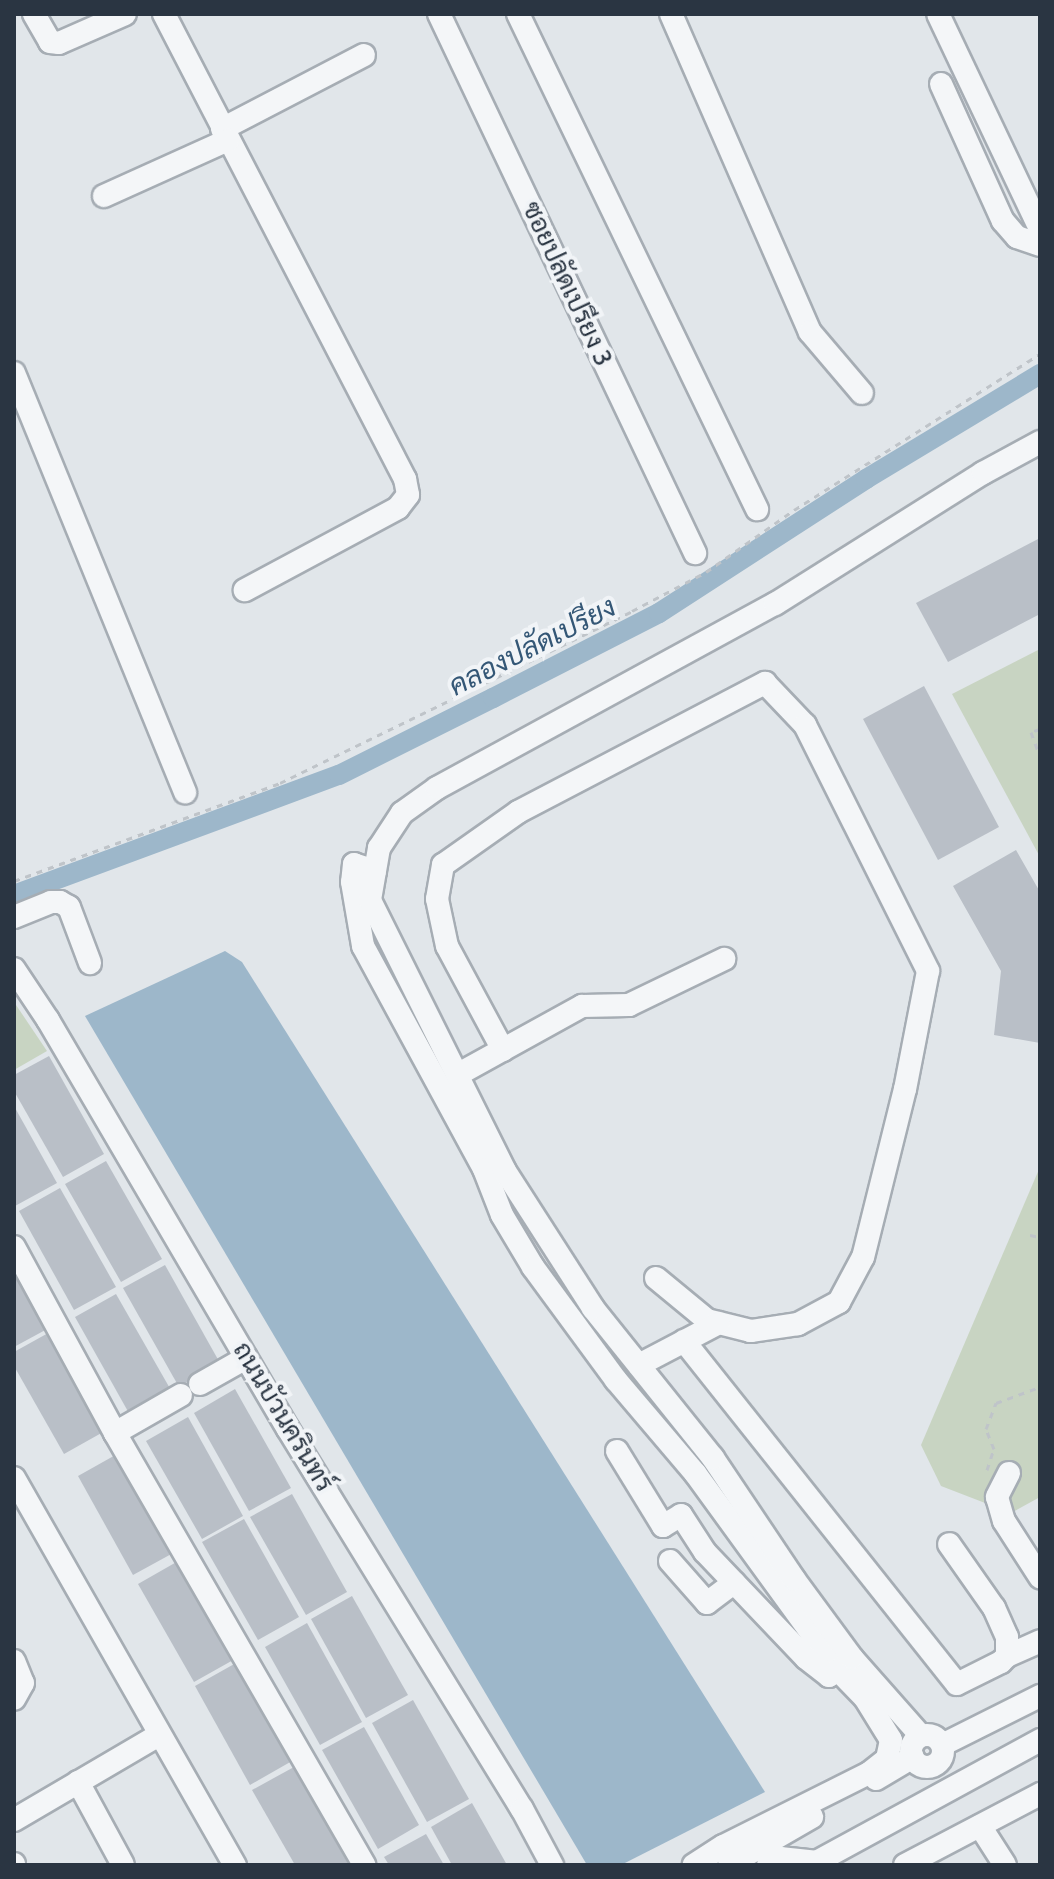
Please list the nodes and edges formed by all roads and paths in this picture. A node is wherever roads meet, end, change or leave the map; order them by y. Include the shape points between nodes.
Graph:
1 (34, 14) edge
2 (125, 14) edge
3 (164, 14) edge
4 (439, 14) edge
5 (518, 14) edge
6 (671, 14) edge
7 (938, 14) edge
8 (364, 55) dead end
9 (941, 84) dead end
10 (225, 135) junction
11 (104, 196) dead end
12 (1040, 229) edge
13 (1040, 245) edge
14 (1040, 354) edge
15 (14, 373) edge
16 (862, 393) dead end
17 (1040, 442) edge
18 (757, 509) dead end
19 (695, 553) dead end
20 (245, 590) dead end
21 (1040, 729) edge
22 (1040, 757) edge
23 (185, 792) dead end
24 (375, 871) junction
25 (14, 881) edge
26 (14, 917) edge
27 (724, 959) dead end
28 (90, 963) dead end
29 (14, 969) edge
30 (503, 1050) junction
31 (457, 1075) junction
32 (1030, 1235) dead end
33 (1040, 1237) edge
34 (14, 1247) edge
35 (656, 1278) dead end
36 (719, 1323) junction
37 (684, 1341) junction
38 (246, 1358) junction
39 (639, 1365) junction
40 (1040, 1387) edge
41 (115, 1433) junction
42 (617, 1451) dead end
43 (1009, 1473) dead end
44 (14, 1478) edge
45 (984, 1478) dead end
46 (949, 1544) dead end
47 (670, 1561) dead end
48 (1040, 1577) edge
49 (734, 1583) junction
50 (1040, 1641) edge
51 (1007, 1656) junction
52 (14, 1661) edge
53 (845, 1664) junction
54 (1040, 1696) edge
55 (14, 1699) edge
56 (159, 1735) junction
57 (1040, 1740) edge
58 (925, 1746) junction
59 (78, 1782) junction
60 (1040, 1794) edge
61 (14, 1820) edge
62 (980, 1826) junction
63 (815, 1863) edge
64 (123, 1865) edge
65 (235, 1865) edge
66 (364, 1865) edge
67 (552, 1865) edge
68 (694, 1865) edge
69 (729, 1865) edge
70 (768, 1865) edge
71 (905, 1865) edge
72 (1005, 1865) edge

1 - 2 street via 50,42 59,43
3 - 10 street
4 - 19 street, ซอยปลัดเปรียง 3
5 - 18 street
6 - 16 street via 810,332
7 - 12 street
8 - 10 street
9 - 13 street via 1003,221 1017,237
10 - 11 street
10 - 20 street via 405,479 408,495 398,508
14 - 25 path via 706,572 654,599 280,783
15 - 23 street
17 - 24 street via 775,604 437,788 402,813 379,848
21 - 22 path via 1031,732
24 - 31 street via 370,900
24 - 53 street via 354,864 363,946 484,1169 502,1215 616,1380
26 - 28 street via 51,902 69,907
27 - 30 street via 629,1005 582,1006
29 - 38 street, ถนนบัวนครินทร์
30 - 31 street
30 - 36 street via 447,946 437,899 443,865 518,812 765,683 805,725 928,971 863,1257 839,1302 798,1324 751,1331
31 - 39 street via 505,1171 593,1308
32 - 33 path
34 - 41 street
35 - 36 street via 707,1320
36 - 37 street
37 - 39 street
37 - 51 street via 950,1678 957,1684
38 - 41 street
38 - 67 street, ถนนบัวนครินทร์
39 - 53 street via 713,1458
40 - 45 path via 996,1403 986,1429 994,1449
41 - 66 street
42 - 49 street via 663,1526 681,1515
43 - 48 street via 997,1497
44 - 56 street
46 - 51 street via 994,1608 1007,1637
47 - 49 street via 707,1603
49 - 53 street via 829,1676
50 - 51 street
52 - 55 street via 23,1683
53 - 58 street
53 - 68 street via 891,1740 887,1759
54 - 58 street
56 - 59 street
56 - 65 street
57 - 63 street
58 - 69 street
59 - 61 street
59 - 64 street
60 - 62 street
62 - 71 street
62 - 72 street
63 - 70 street via 780,1858

